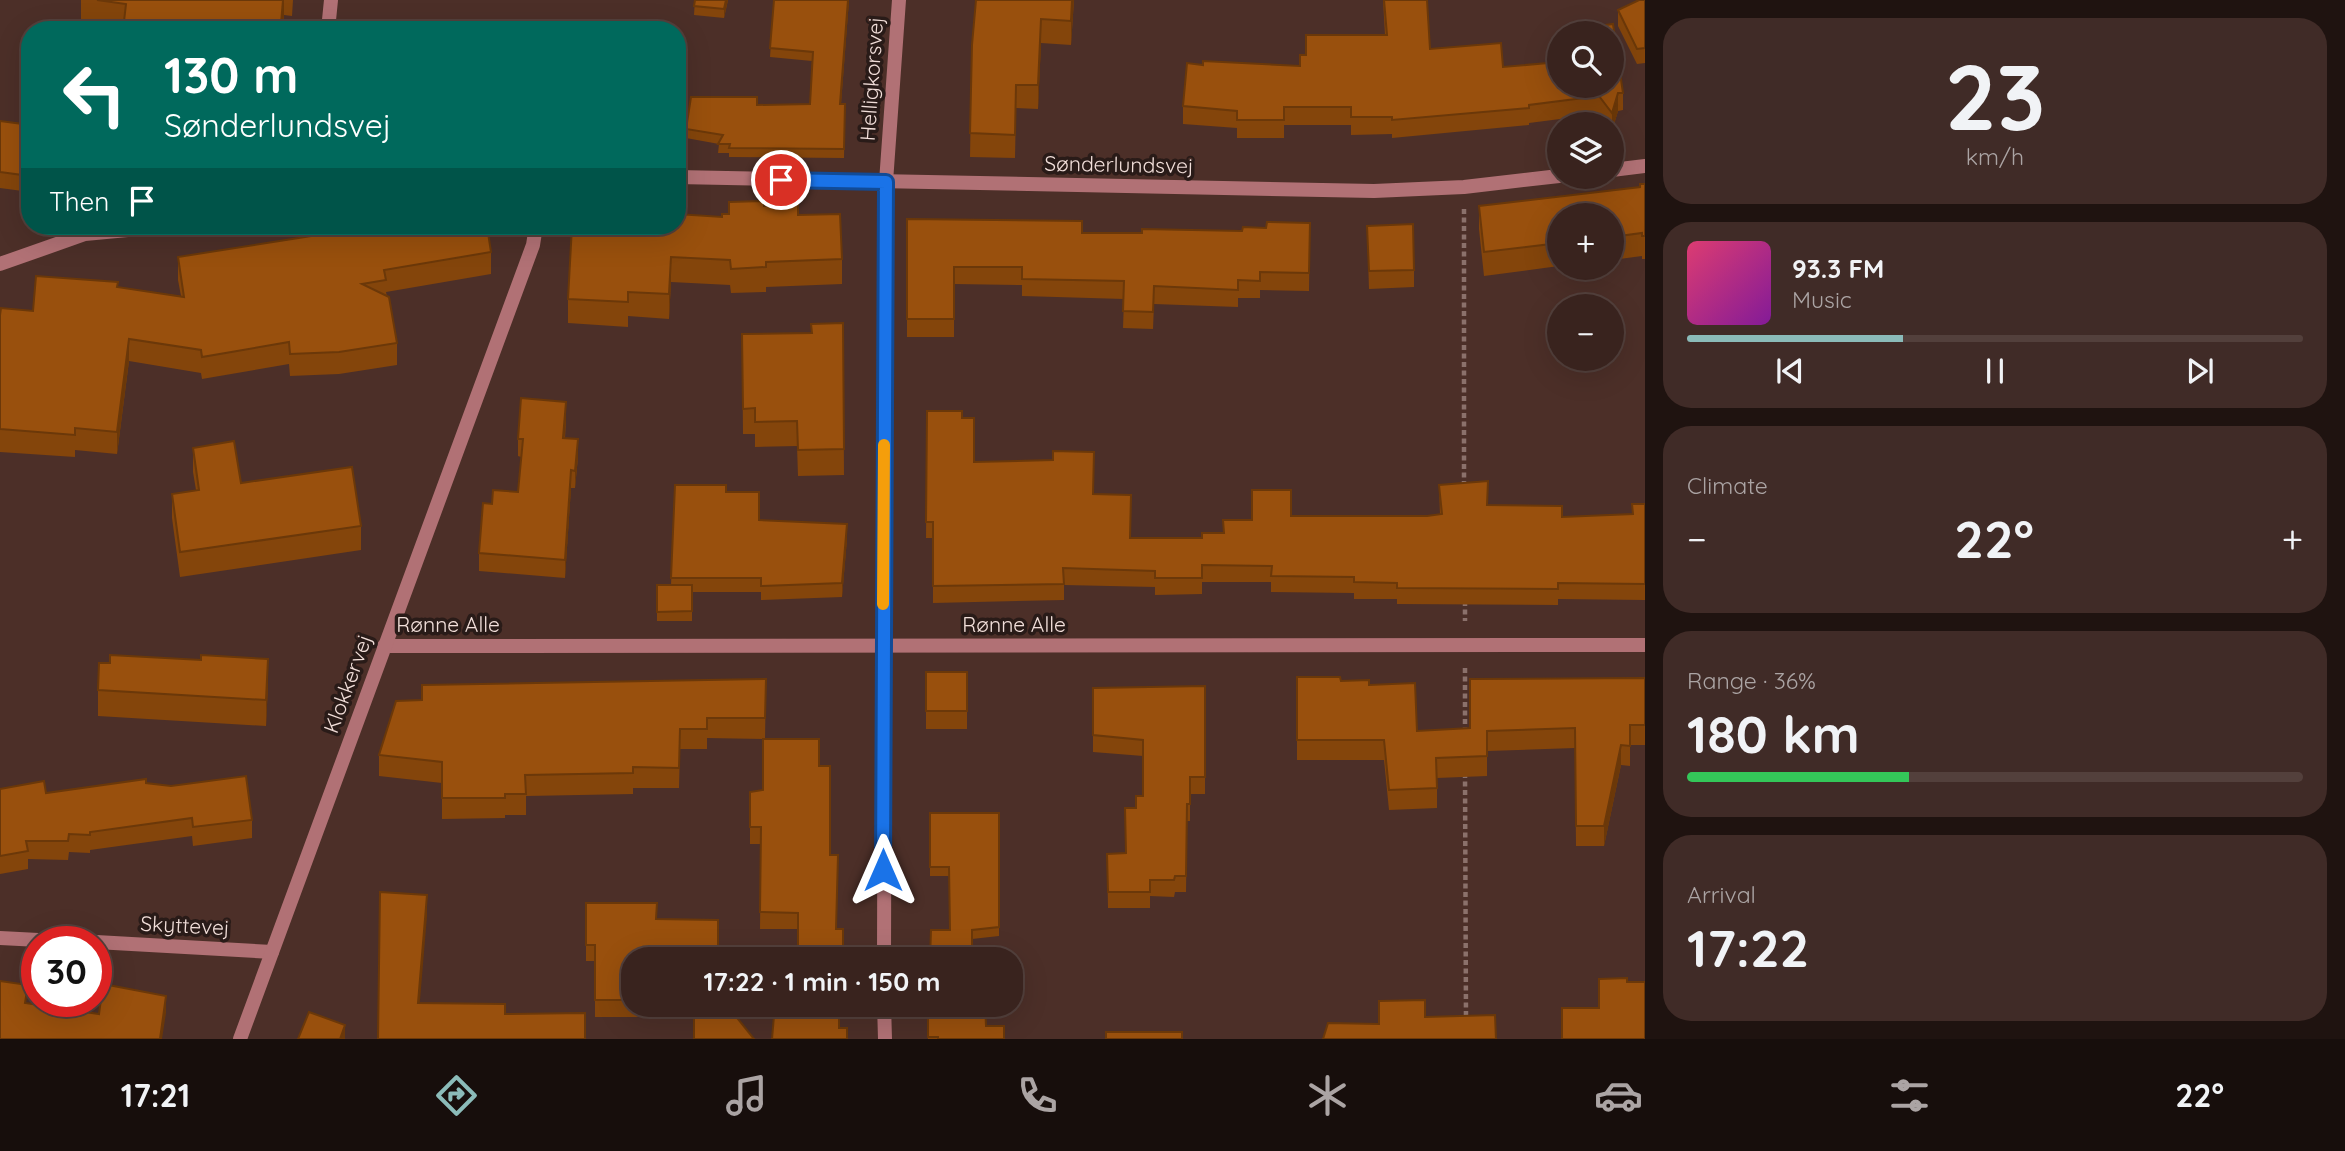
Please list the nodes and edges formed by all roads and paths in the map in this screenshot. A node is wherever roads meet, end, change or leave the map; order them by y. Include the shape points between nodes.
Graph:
1 (331, 0) edge
2 (899, 0) edge
3 (329, 21) edge
4 (1645, 166) edge
5 (1624, 169) edge
6 (686, 177) edge
7 (1547, 177) edge
8 (886, 182) junction
9 (1464, 187) junction
10 (82, 235) edge
11 (535, 235) edge
12 (0, 264) edge
13 (1464, 492) edge
14 (1465, 589) edge
15 (1465, 645) junction
16 (1645, 645) edge
17 (384, 646) junction
18 (883, 647) junction
19 (1465, 740) edge
20 (1465, 767) edge
21 (0, 938) edge
22 (21, 939) edge
23 (112, 943) edge
24 (884, 947) edge
25 (272, 952) junction
26 (884, 1017) edge
27 (1466, 1025) edge
28 (240, 1039) edge
29 (885, 1039) edge

1 - 3 street
2 - 8 street, Helligkorsvej
4 - 5 street
6 - 8 street, Sønderlundsvej
7 - 9 street, Sønderlundsvej
8 - 9 street, Sønderlundsvej via 1374,191
8 - 18 street, Helligkorsvej
9 - 13 path
10 - 12 street
11 - 17 street, Klokkervej
14 - 15 path
15 - 16 street, Rønne Alle
15 - 18 street, Rønne Alle
15 - 19 path
17 - 18 street, Rønne Alle
17 - 25 street, Klokkervej
18 - 24 street, Helligkorsvej
20 - 27 path
21 - 22 street
23 - 25 street, Skyttevej
25 - 28 street, Klokkervej
26 - 29 street

